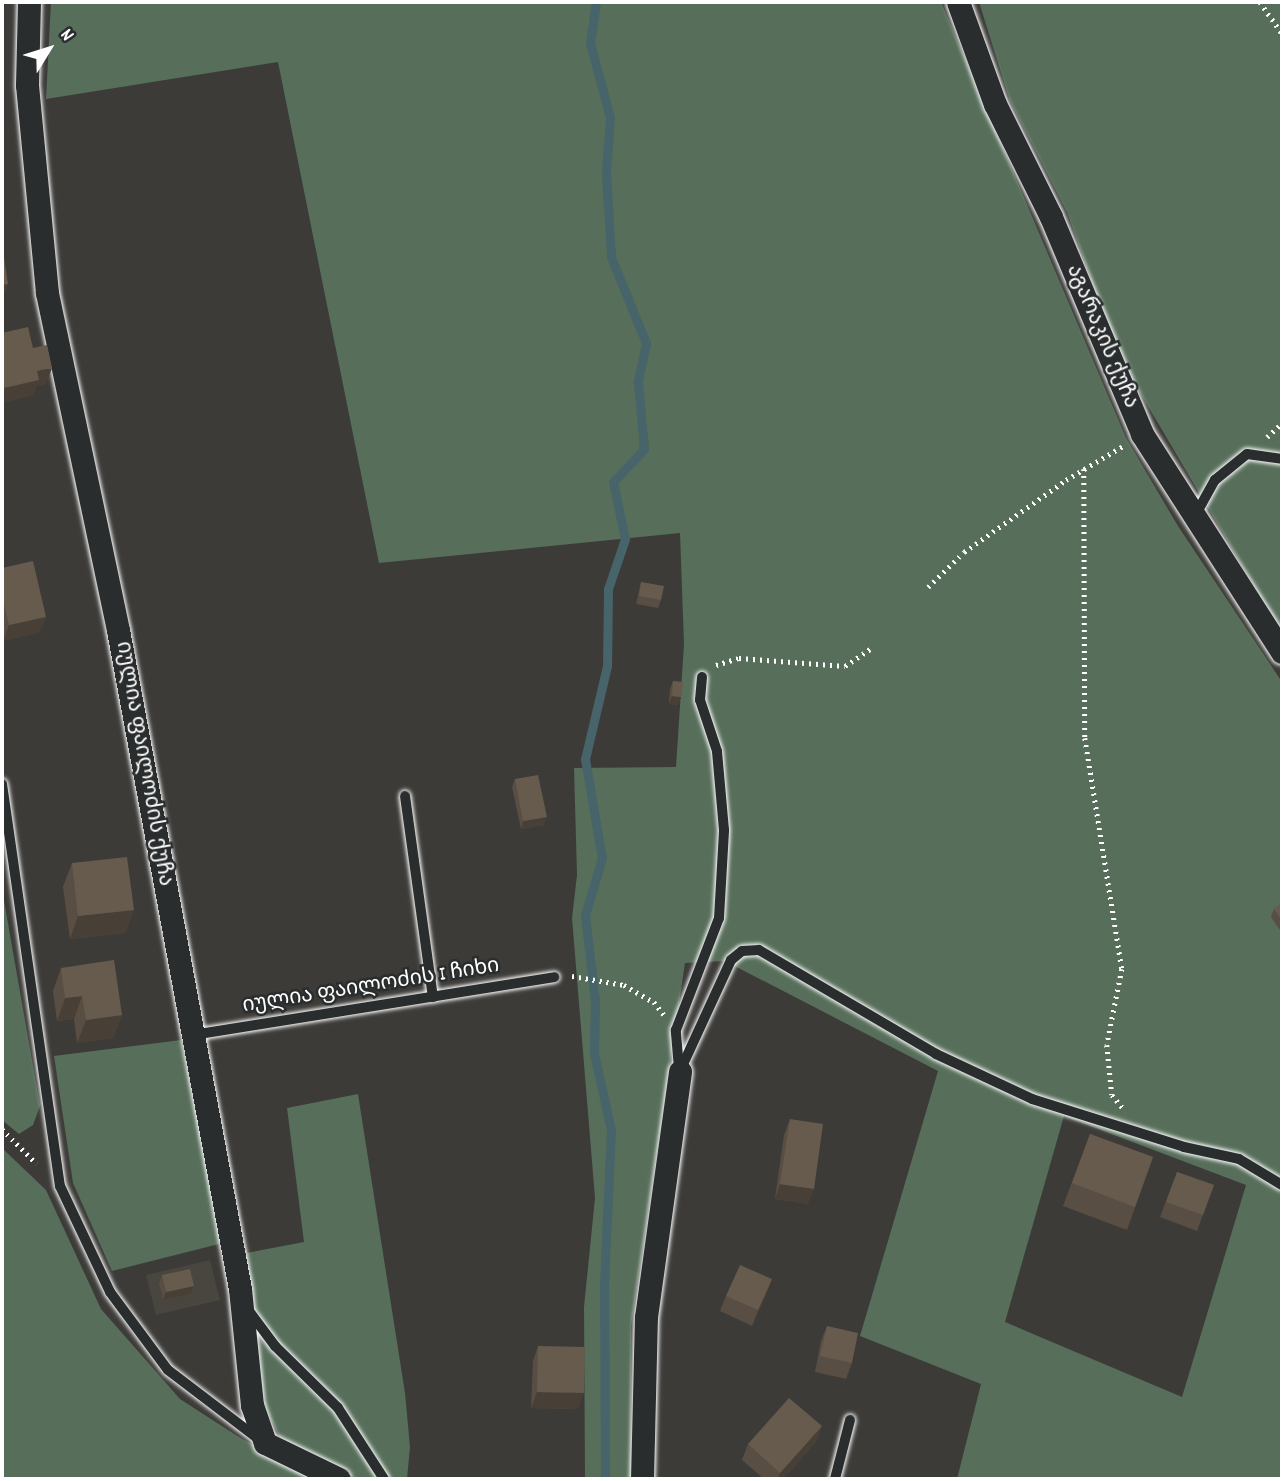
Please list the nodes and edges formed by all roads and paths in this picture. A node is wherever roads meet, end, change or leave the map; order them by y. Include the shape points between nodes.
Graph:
1 (29, 2) edge
2 (958, 2) edge
3 (1260, 2) edge
4 (1282, 34) edge
5 (1142, 435) junction
6 (1282, 459) edge
7 (1084, 469) junction
8 (1194, 517) junction
9 (928, 587) dead end
10 (870, 649) dead end
11 (1282, 652) edge
12 (702, 677) joint
13 (2, 785) edge
14 (404, 796) dead end
15 (554, 977) joint
16 (433, 997) junction
17 (676, 1030) junction
18 (193, 1035) junction
19 (680, 1071) junction
20 (2, 1129) edge
21 (1145, 1135) junction
22 (1282, 1185) edge
23 (60, 1186) junction
24 (240, 1289) junction
25 (850, 1420) dead end
26 (265, 1443) junction
27 (339, 1479) edge
28 (384, 1479) edge
29 (642, 1479) edge
30 (835, 1479) edge

1 - 18 street, იულია ფაილოძის ქუჩა via 27,85 47,293 118,630
2 - 5 street, აგარაკის ქუჩა via 995,104 1051,217
3 - 4 path
5 - 7 path
5 - 8 street, აგარაკის ქუჩა
6 - 8 lane via 1248,454 1215,480
7 - 9 path via 964,552
7 - 21 path via 1085,738 1122,969 1107,1045 1112,1095
8 - 11 street, აგარაკის ქუჩა
10 - 12 path via 845,666 739,658 720,662
12 - 17 lane via 700,700 717,751 724,830 719,918
13 - 23 lane
14 - 16 lane
15 - 16 lane, იულია ფაილოძის I ჩიხი
15 - 17 path via 592,977 624,985 654,1002
16 - 18 lane, იულია ფაილოძის I ჩიხი
17 - 19 lane
18 - 24 street, იულია ფაილოძის ქუჩა
19 - 21 lane via 731,960 742,951 759,950 936,1054 1031,1099
19 - 29 street via 646,1317
20 - 23 path
21 - 22 lane via 1239,1159
23 - 26 lane via 110,1292 168,1370
24 - 26 street, იულია ფაილოძის ქუჩა via 252,1405
24 - 28 lane via 252,1318 338,1408
25 - 30 lane
26 - 27 street

